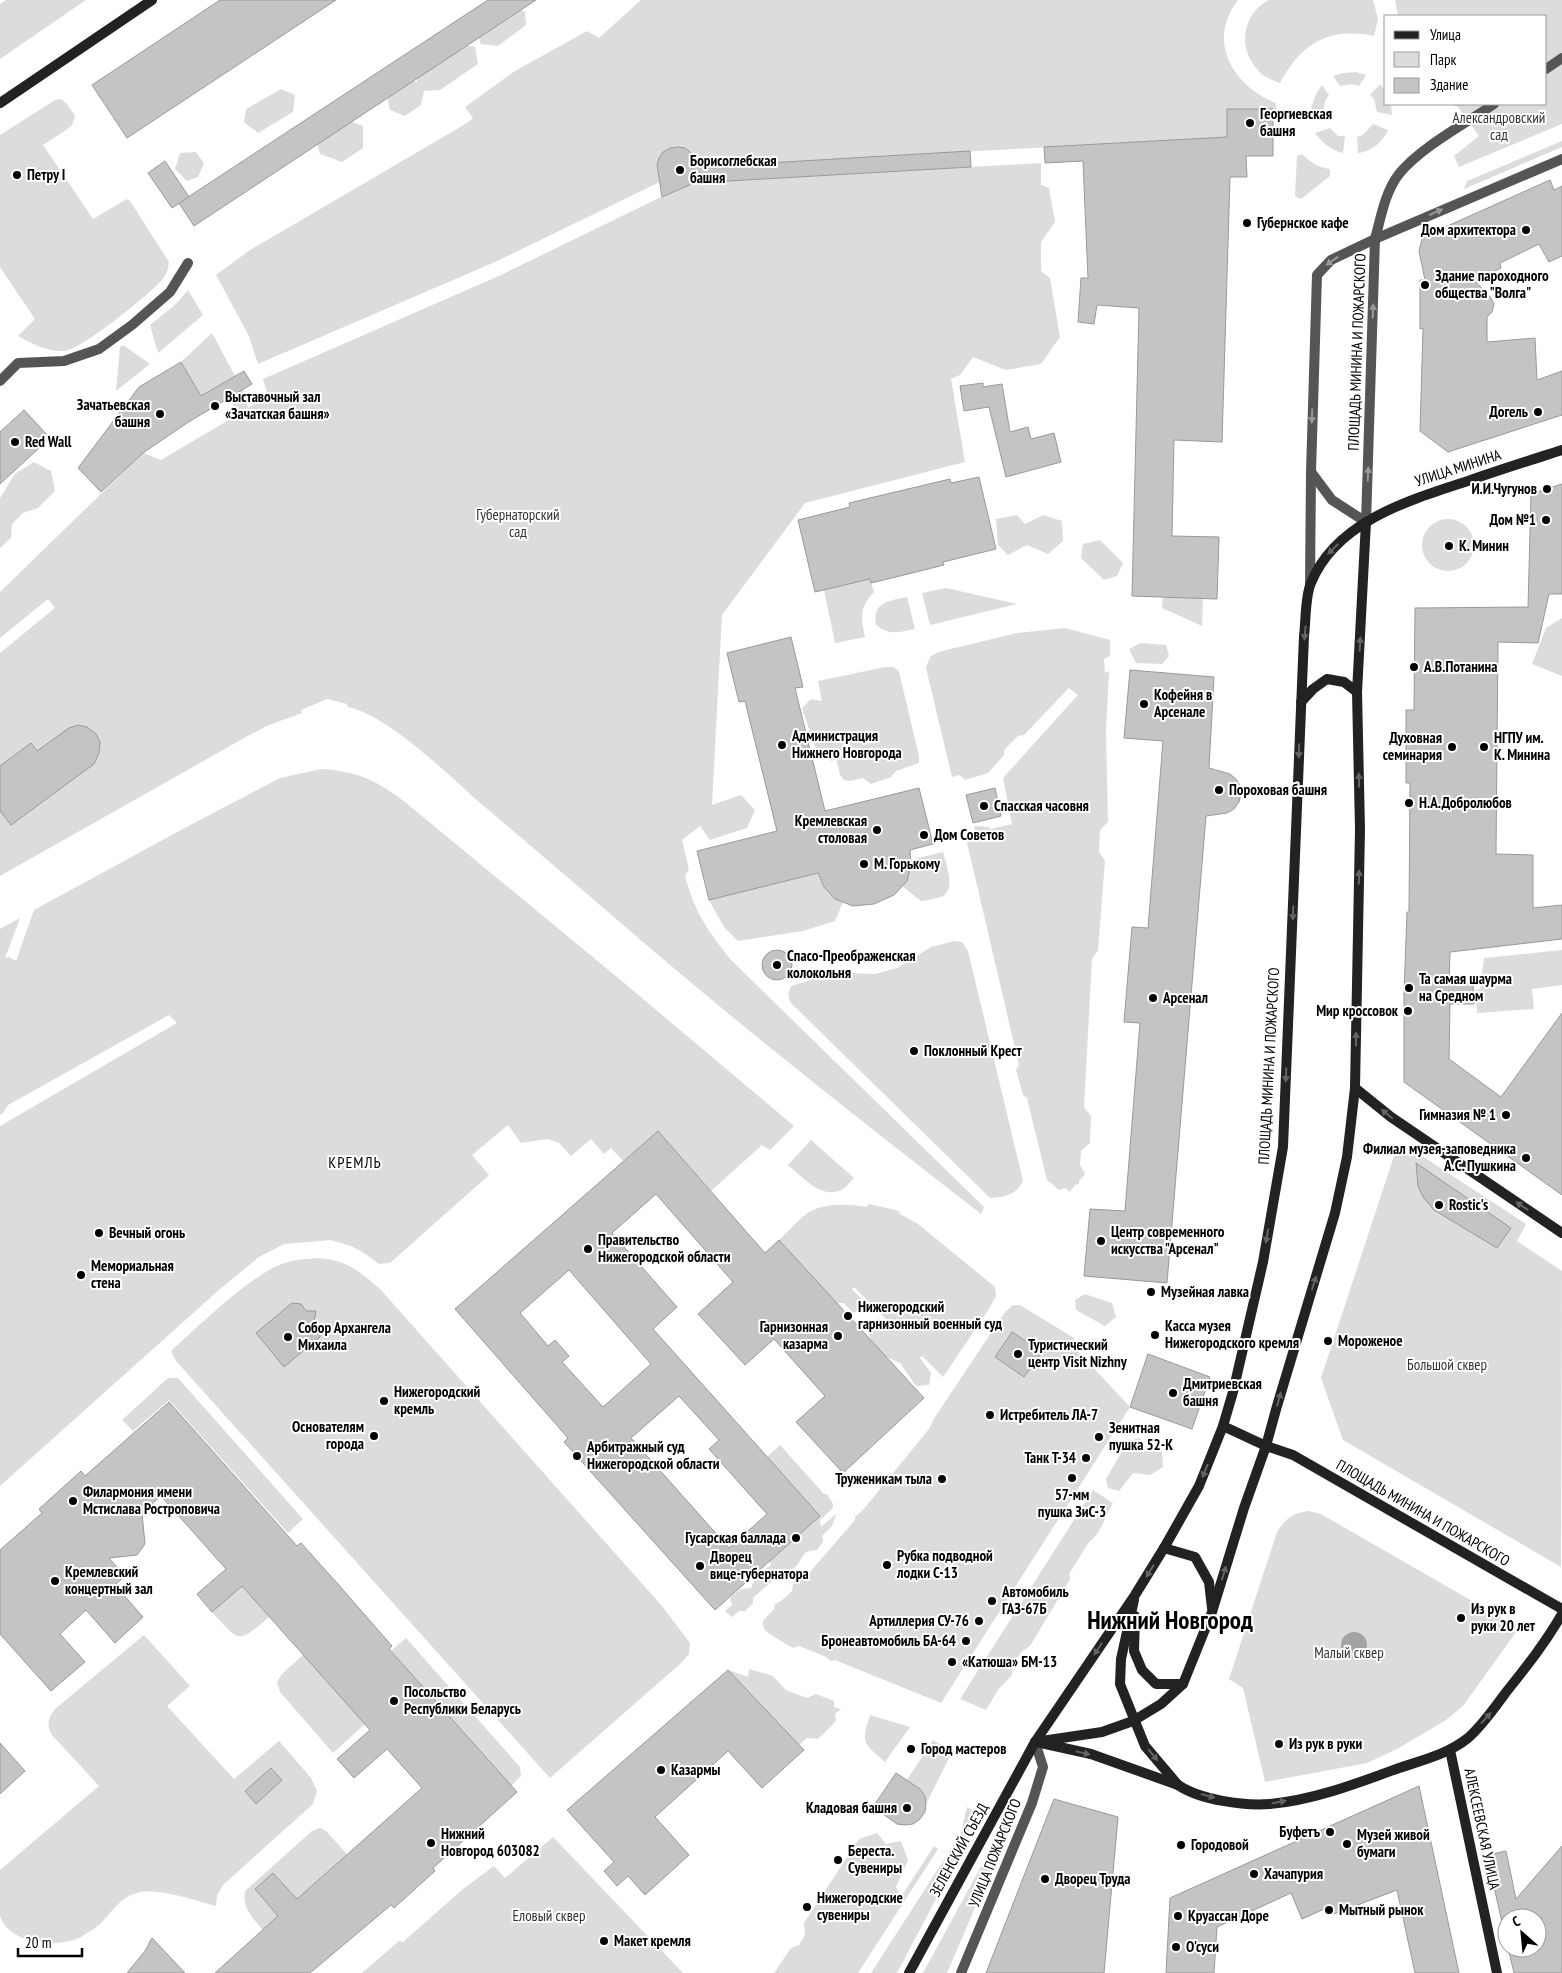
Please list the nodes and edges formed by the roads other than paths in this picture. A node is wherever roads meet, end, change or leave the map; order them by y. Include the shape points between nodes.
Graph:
1 (152, 0) edge
2 (1562, 58) edge
3 (1547, 68) edge
4 (0, 103) edge
5 (1493, 105) edge
6 (1562, 159) edge
7 (1375, 239) junction
8 (188, 263) dead end
9 (0, 380) edge
10 (1562, 450) edge
11 (1311, 472) junction
12 (1366, 522) junction
13 (1310, 584) junction
14 (1357, 692) junction
15 (1301, 702) junction
16 (1355, 1088) junction
17 (1562, 1233) edge
18 (1223, 1426) junction
19 (1266, 1446) junction
20 (1164, 1548) junction
21 (1135, 1594) junction
22 (1562, 1609) edge
23 (1212, 1612) junction
24 (1562, 1614) edge
25 (1182, 1684) junction
26 (1134, 1721) junction
27 (1035, 1742) junction
28 (1450, 1750) junction
29 (1178, 1785) junction
30 (909, 1973) edge
31 (962, 1973) edge
32 (1497, 1973) edge

1 - 4 street
2 - 3 street
5 - 7 street via 1420,154 1398,175 1386,197
7 -> 6 street
7 -> 11 street, ПЛОЩАДЬ МИНИНА И ПОЖАРСКОГО via 1331,260 1317,275
12 -> 7 street, ПЛОЩАДЬ МИНИНА И ПОЖАРСКОГО
8 - 9 street via 170,292 99,349 64,361 18,363
10 - 12 street, УЛИЦА МИНИНА via 1409,500
11 - 12 street via 1332,500
11 - 13 street, ПЛОЩАДЬ МИНИНА И ПОЖАРСКОГО
12 -> 13 street, ПЛОЩАДЬ МИНИНА И ПОЖАРСКОГО via 1325,556
14 -> 12 street, ПЛОЩАДЬ МИНИНА И ПОЖАРСКОГО
13 -> 15 street, ПЛОЩАДЬ МИНИНА И ПОЖАРСКОГО
14 - 15 street via 1344,682 1327,679
16 -> 14 street, ПЛОЩАДЬ МИНИНА И ПОЖАРСКОГО via 1360,829
15 -> 18 street, ПЛОЩАДЬ МИНИНА И ПОЖАРСКОГО via 1283,1147 1253,1306
17 -> 16 street via 1391,1117
19 -> 16 street, ПЛОЩАДЬ МИНИНА И ПОЖАРСКОГО via 1335,1213 1347,1157
18 - 19 street, ПЛОЩАДЬ МИНИНА И ПОЖАРСКОГО
18 -> 20 street, ПЛОЩАДЬ МИНИНА И ПОЖАРСКОГО via 1199,1486
19 - 22 street, ПЛОЩАДЬ МИНИНА И ПОЖАРСКОГО via 1293,1455
23 -> 19 street, ПЛОЩАДЬ МИНИНА И ПОЖАРСКОГО
20 -> 21 street, ПЛОЩАДЬ МИНИНА И ПОЖАРСКОГО
20 - 23 street, ПЛОЩАДЬ МИНИНА И ПОЖАРСКОГО via 1195,1557 1209,1582
21 - 25 street via 1134,1651 1142,1670 1156,1684
21 - 26 street, ПЛОЩАДЬ МИНИНА И ПОЖАРСКОГО via 1121,1659 1120,1684
21 -> 27 street, ПЛОЩАДЬ МИНИНА И ПОЖАРСКОГО
23 - 25 street, ПЛОЩАДЬ МИНИНА И ПОЖАРСКОГО
28 -> 24 street, ПЛОЩАДЬ МИНИНА И ПОЖАРСКОГО via 1469,1737 1491,1713 1549,1638
25 - 26 street, ПЛОЩАДЬ МИНИНА И ПОЖАРСКОГО via 1161,1704
26 - 27 street, ПЛОЩАДЬ МИНИНА И ПОЖАРСКОГО via 1102,1732
26 -> 29 street, ПЛОЩАДЬ МИНИНА И ПОЖАРСКОГО via 1145,1746
27 -> 29 street, ПЛОЩАДЬ МИНИНА И ПОЖАРСКОГО via 1091,1754
27 - 30 street, ЗЕЛЕНСКИЙ СЪЕЗД
27 - 31 street, УЛИЦА ПОЖАРСКОГО via 1043,1767 1032,1803
29 -> 28 street, ПЛОЩАДЬ МИНИНА И ПОЖАРСКОГО via 1230,1802 1270,1804 1354,1784
28 - 32 street, АЛЕКСЕЕВСКАЯ УЛИЦА

